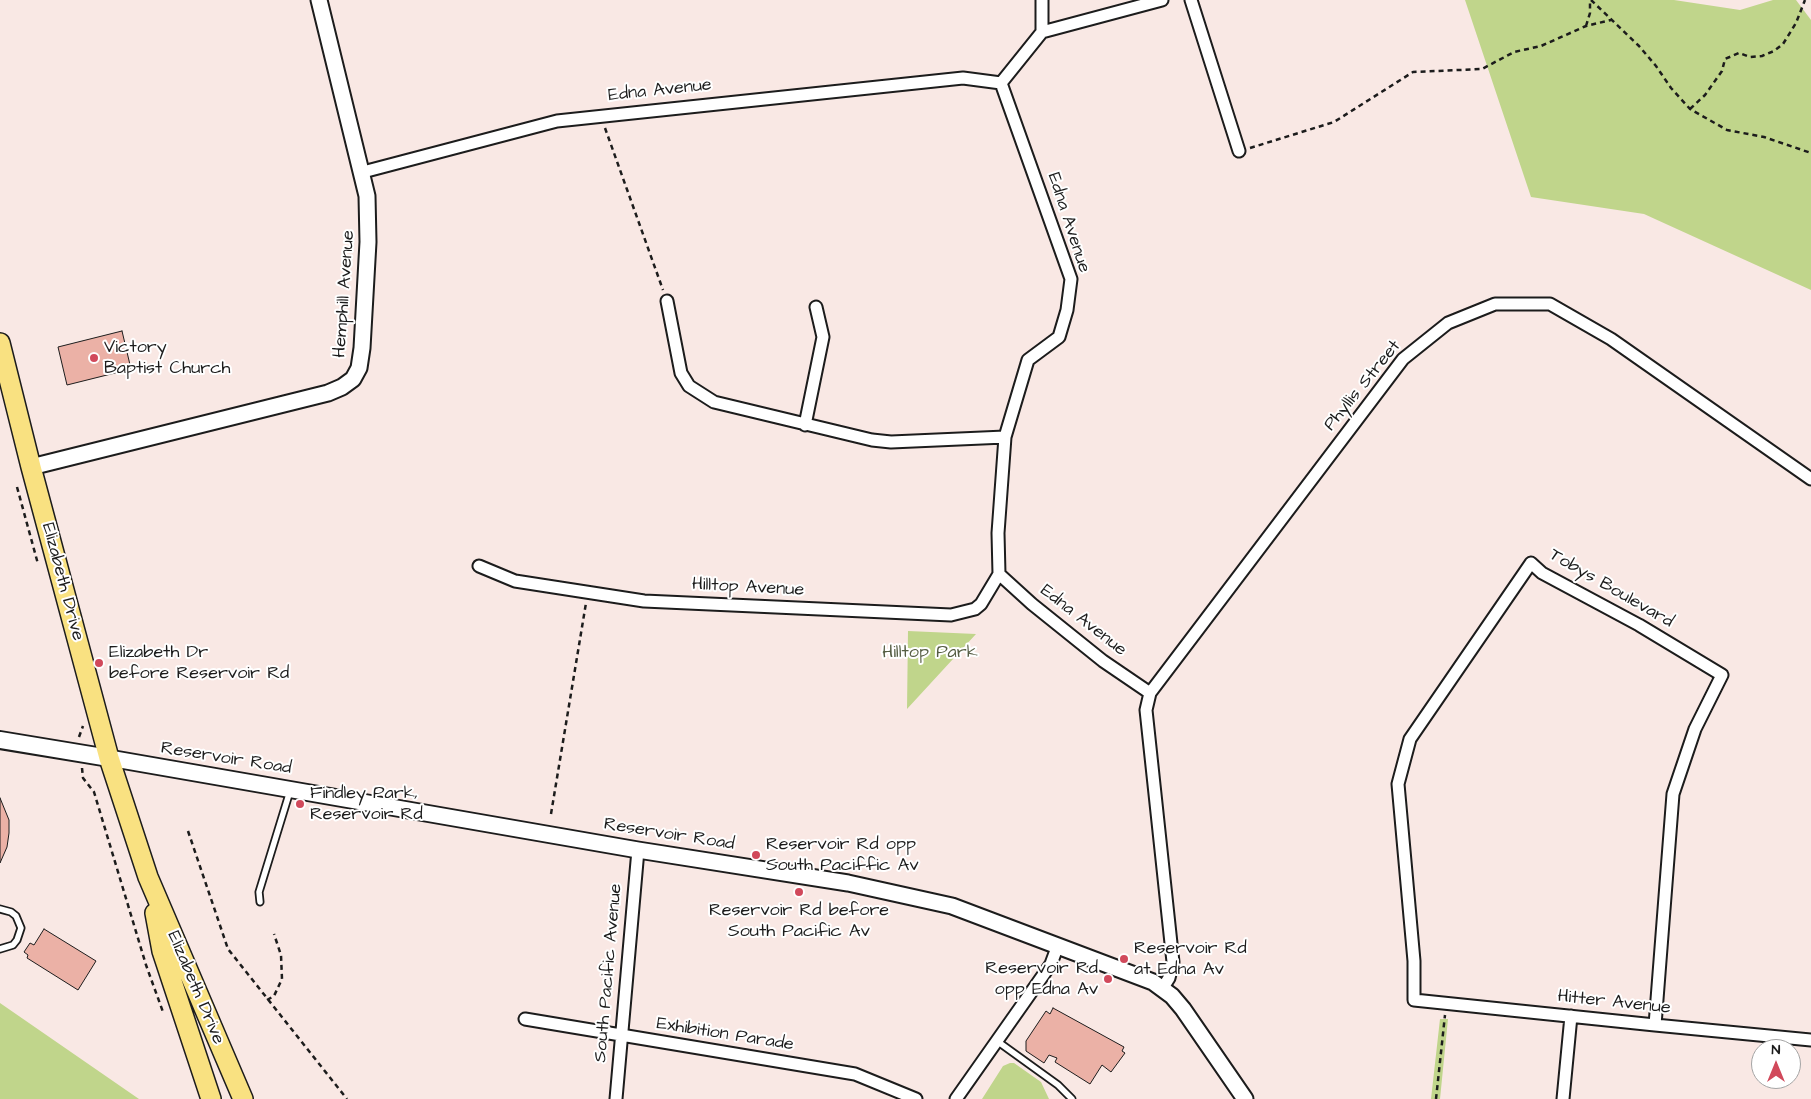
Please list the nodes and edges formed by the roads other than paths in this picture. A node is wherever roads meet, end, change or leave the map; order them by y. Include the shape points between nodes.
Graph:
1 (319, 0) edge
2 (1042, 0) edge
3 (1162, 0) edge
4 (1192, 0) edge
5 (1042, 32) junction
6 (1001, 83) junction
7 (1239, 151) road end
8 (362, 172) junction
9 (667, 301) road end
10 (816, 307) dead end
11 (0, 343) edge
12 (804, 426) junction
13 (1005, 437) junction
14 (31, 467) junction
15 (1811, 479) edge
16 (480, 566) dead end
17 (999, 574) junction
18 (1150, 693) junction
19 (0, 740) edge
20 (109, 758) junction
21 (291, 789) junction
22 (638, 850) junction
23 (148, 877) junction
24 (260, 902) dead end
25 (0, 909) edge
26 (1058, 945) junction
27 (0, 949) edge
28 (1162, 989) junction
29 (1414, 1000) joint
30 (1571, 1016) junction
31 (525, 1019) dead end
32 (1654, 1025) junction
33 (621, 1036) junction
34 (1811, 1040) edge
35 (997, 1041) junction
36 (211, 1099) edge
37 (243, 1099) edge
38 (616, 1099) edge
39 (916, 1099) edge
40 (956, 1099) edge
41 (1072, 1099) edge
42 (1245, 1099) edge
43 (1562, 1099) edge

1 - 8 street, Hemphill Avenue
2 - 5 street
3 - 5 street
4 - 7 street
5 - 6 street
6 - 8 street, Edna Avenue via 962,78 600,115 557,121
6 - 13 street, Edna Avenue via 1071,279 1068,310 1059,337 1028,360
8 - 14 street, Hemphill Avenue via 367,196 368,242 362,348 359,368 353,379 328,393
9 - 12 street via 680,372 689,386 714,402
10 - 12 street via 823,337
11 - 14 main road, Elizabeth Drive
12 - 13 street via 891,442
13 - 17 street, Edna Avenue via 998,533
14 - 20 main road, Elizabeth Drive
15 - 18 street, Phyllis Street via 1611,339 1550,304 1495,304 1448,323 1403,359
16 - 17 street, Hilltop Avenue via 515,581 644,601 951,615 982,604
17 - 18 street, Edna Avenue via 1103,661
18 - 28 street via 1146,710 1173,962
19 - 20 main road
20 - 21 street, Reservoir Road
20 - 23 main road, Elizabeth Drive
21 - 22 street, Reservoir Road
21 - 24 lane via 259,892
22 - 26 street, Reservoir Road via 897,893 952,906
22 - 33 street, South Pacific Avenue
23 - 36 main road, Elizabeth Drive via 162,951
23 - 37 main road, Elizabeth Drive
25 - 27 lane via 16,916 20,928 13,945
26 - 28 street, Reservoir Road via 1143,977
26 - 35 street via 1051,964
28 - 42 street, Reservoir Road via 1183,1008
29 - 30 street, Hitter Avenue
29 - 32 street, Tobys Boulevard via 1414,961 1398,784 1410,739 1531,563 1542,573 1639,625 1722,675 1695,729 1674,794
30 - 32 street, Hitter Avenue
30 - 43 street
31 - 33 street, Exhibition Parade
32 - 34 street, Hitter Avenue
33 - 38 street, South Pacific Avenue
33 - 39 street, Exhibition Parade via 855,1074
35 - 40 street
35 - 41 lane via 1058,1085

